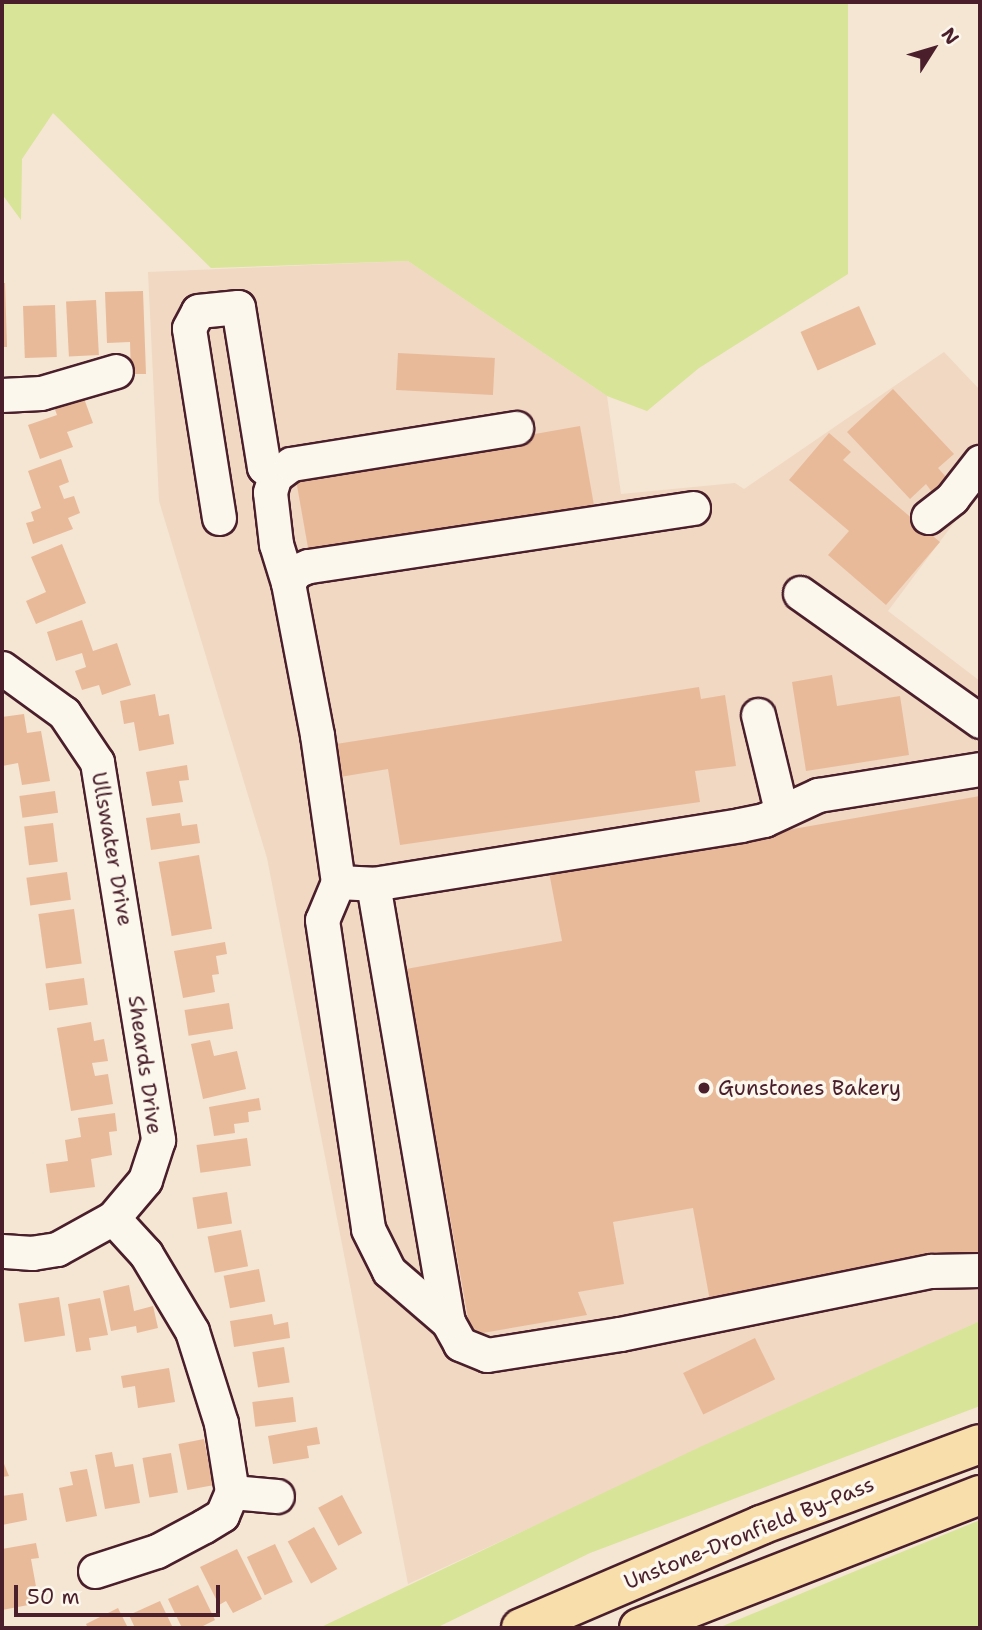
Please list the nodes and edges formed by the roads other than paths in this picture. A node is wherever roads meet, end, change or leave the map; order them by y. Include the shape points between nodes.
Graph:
1 (116, 370) dead end
2 (2, 395) edge
3 (516, 428) dead end
4 (980, 462) edge
5 (275, 477) junction
6 (693, 508) dead end
7 (928, 517) dead end
8 (219, 518) dead end
9 (288, 583) junction
10 (800, 593) dead end
11 (2, 668) edge
12 (758, 715) dead end
13 (980, 721) edge
14 (980, 769) edge
15 (781, 810) junction
16 (338, 882) junction
17 (373, 884) junction
18 (128, 946) joint
19 (113, 1218) junction
20 (2, 1251) edge
21 (980, 1270) edge
22 (448, 1322) junction
23 (980, 1444) edge
24 (232, 1492) junction
25 (980, 1495) edge
26 (278, 1496) dead end
27 (95, 1571) dead end
28 (521, 1628) edge
29 (639, 1628) edge

1 - 2 street via 41,393
3 - 5 street via 291,464
4 - 7 street via 952,498
5 - 8 street via 264,467 237,307 198,311 189,328
5 - 9 street via 270,492 274,531
6 - 9 street via 308,566 296,571
9 - 16 street via 317,735
10 - 13 street
11 - 18 street, Ullswater Drive via 64,713 97,762
12 - 15 street
14 - 15 street via 818,795
15 - 17 street via 740,825
16 - 17 street
16 - 22 street via 323,920 368,1229 389,1271
17 - 22 street
18 - 19 street, Sheards Drive via 158,1140 145,1180
19 - 20 street, Sheards Drive via 57,1249 32,1254
19 - 24 street via 146,1254 192,1331 221,1423
21 - 22 street via 931,1271 620,1334 487,1355 460,1344
23 - 28 highway, Unstone-Dronfield By-Pass via 761,1525
24 - 26 street
24 - 27 street via 222,1515 204,1526 157,1551
25 - 29 highway

